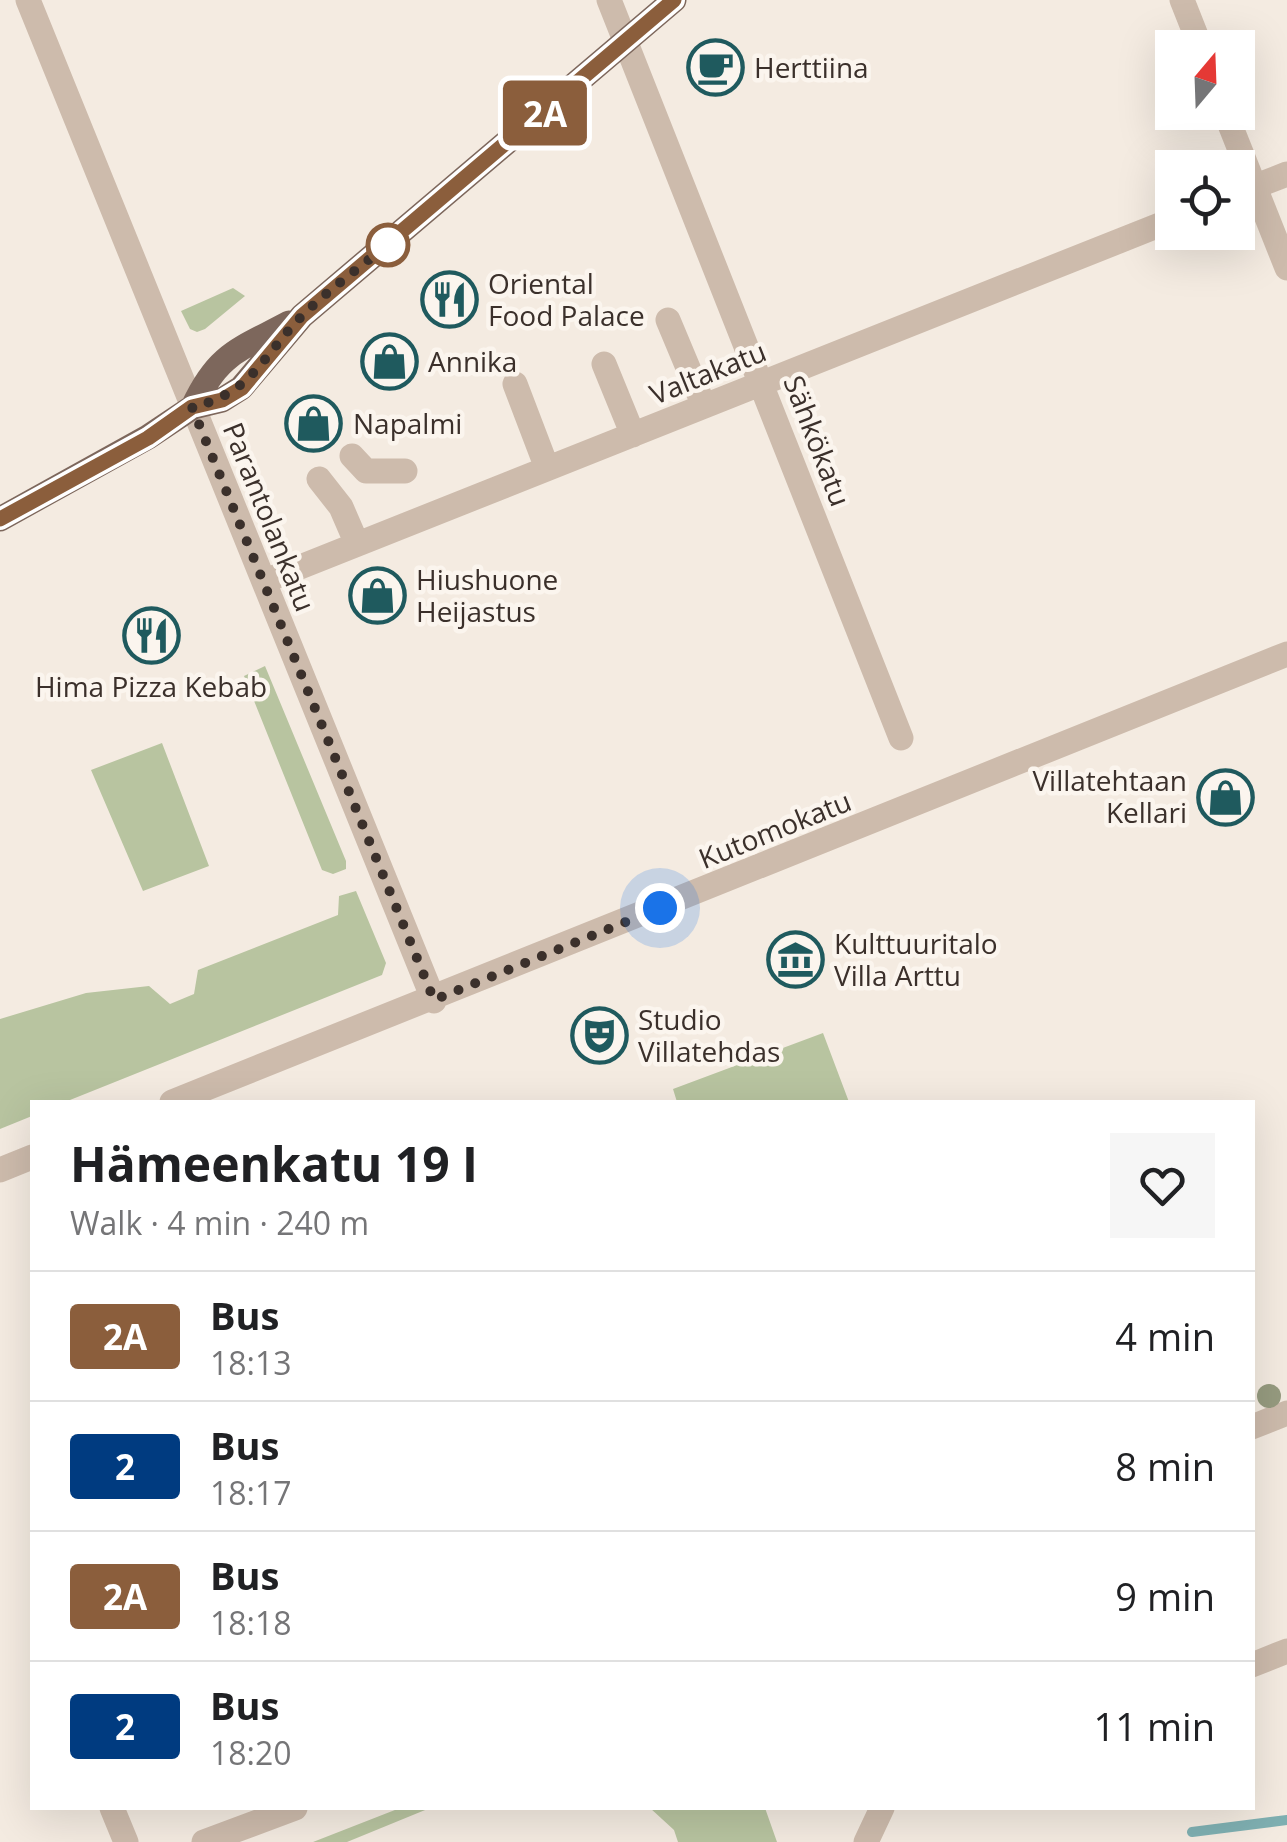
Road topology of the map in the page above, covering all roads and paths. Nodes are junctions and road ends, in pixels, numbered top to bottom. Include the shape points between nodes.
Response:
1 (28, 0) edge
2 (609, 0) edge
3 (674, 0) edge
4 (1182, 0) edge
5 (1193, 30) edge
6 (628, 43) junction
7 (1287, 174) edge
8 (1255, 186) edge
9 (1255, 207) edge
10 (1155, 227) edge
11 (1287, 268) edge
12 (668, 320) dead end
13 (604, 364) dead end
14 (514, 384) dead end
15 (762, 384) junction
16 (704, 406) junction
17 (192, 407) junction
18 (633, 435) junction
19 (352, 456) dead end
20 (548, 468) junction
21 (405, 471) dead end
22 (319, 480) dead end
23 (0, 518) edge
24 (357, 544) junction
25 (265, 581) junction
26 (1287, 654) edge
27 (901, 738) dead end
28 (434, 1000) junction
29 (177, 1100) edge
30 (30, 1158) edge
31 (0, 1170) edge
32 (1287, 1413) edge
33 (1255, 1426) edge
34 (1287, 1650) edge
35 (1255, 1664) edge
36 (113, 1810) edge
37 (289, 1810) edge
38 (886, 1810) edge
39 (126, 1842) edge
40 (204, 1842) edge
41 (866, 1842) edge

1 - 17 street, Parantolankatu
2 - 6 street, Sähkökatu
3 - 6 main road
4 - 5 street
6 - 15 street, Sähkökatu
6 - 17 main road via 302,316 222,359
7 - 8 street
9 - 11 street
10 - 15 street, Valtakatu
12 - 16 street
13 - 18 street
14 - 20 street
15 - 16 street, Valtakatu
15 - 27 street, Sähkökatu
16 - 18 street, Valtakatu
17 - 23 main road
17 - 25 street, Parantolankatu
18 - 20 street, Valtakatu
19 - 21 street via 366,471
20 - 24 street, Valtakatu
22 - 24 street via 341,506
24 - 25 street, Valtakatu
25 - 28 street, Parantolankatu
26 - 28 street, Kutomokatu
28 - 29 street, Kutomokatu
30 - 31 street
32 - 33 street
34 - 35 street
36 - 39 street
37 - 40 street
38 - 41 street

